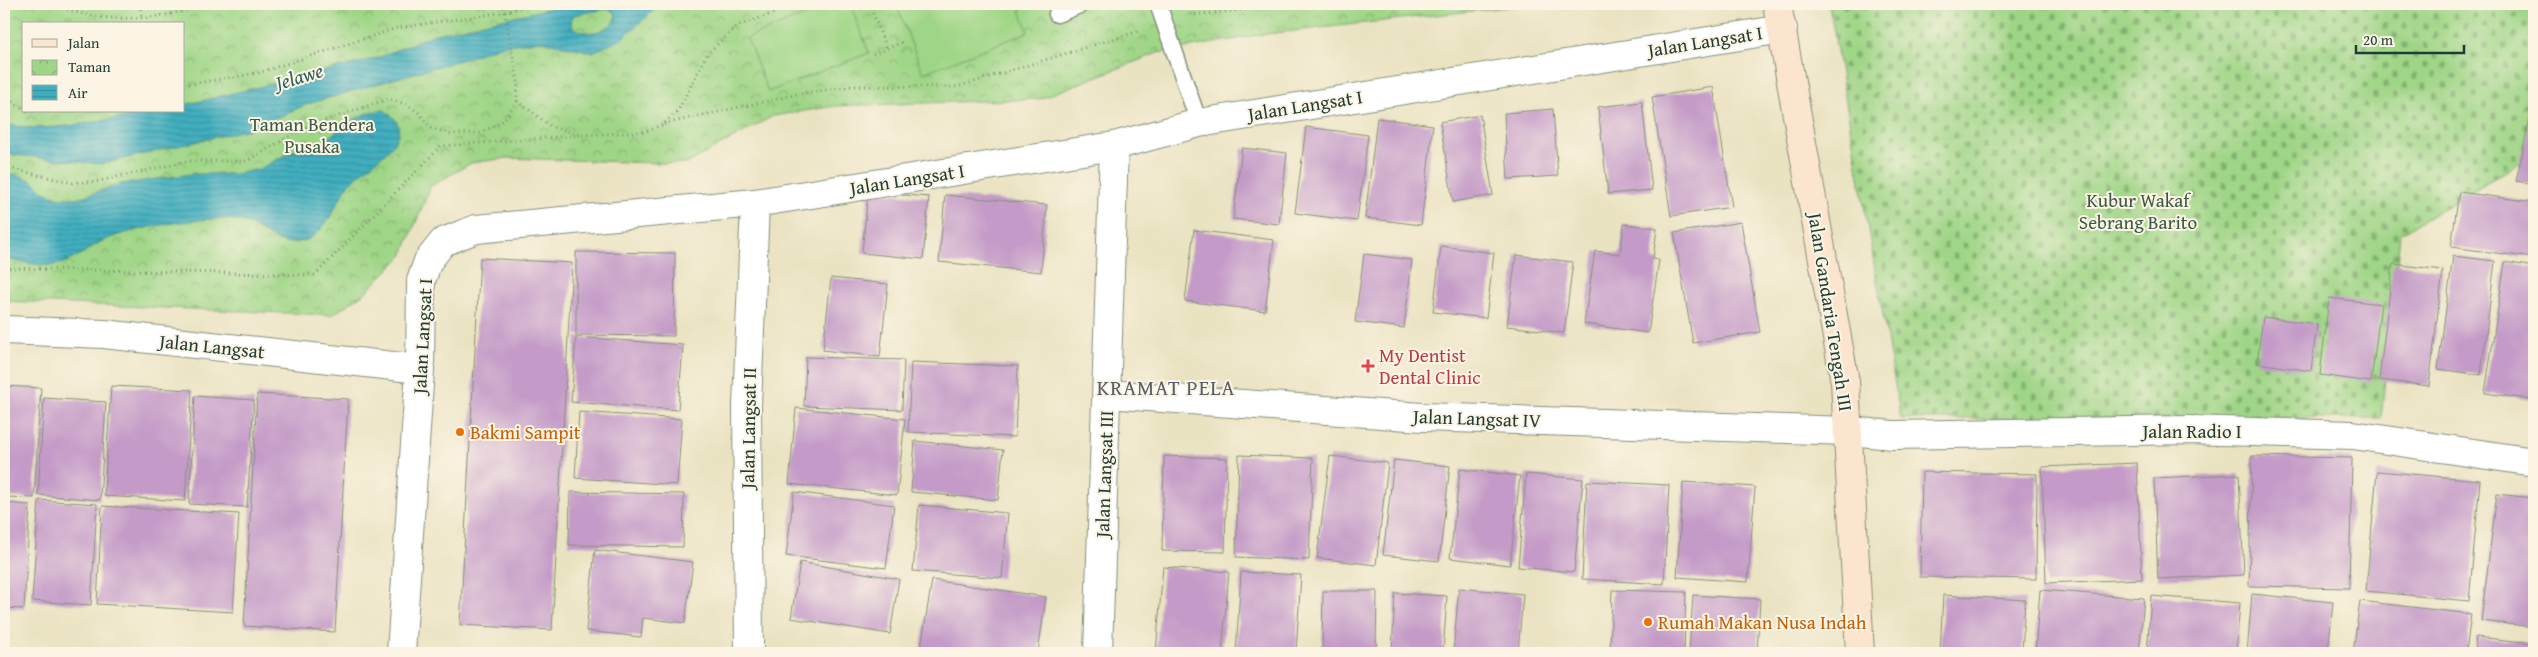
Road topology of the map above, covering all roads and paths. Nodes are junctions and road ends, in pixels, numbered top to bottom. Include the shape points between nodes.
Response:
1 (53, 4) edge
2 (140, 4) edge
3 (207, 4) edge
4 (503, 4) edge
5 (534, 4) edge
6 (800, 4) edge
7 (869, 4) edge
8 (1082, 4) edge
9 (1158, 4) edge
10 (1304, 4) edge
11 (505, 13) junction
12 (1057, 14) dead end
13 (1780, 16) edge
14 (142, 18) junction
15 (1164, 24) junction
16 (905, 41) dead end
17 (887, 48) junction
18 (873, 54) dead end
19 (185, 85) edge
20 (4, 96) edge
21 (517, 101) junction
22 (22, 108) edge
23 (1199, 122) junction
24 (664, 124) junction
25 (582, 135) junction
26 (1114, 146) junction
27 (4, 167) edge
28 (755, 203) junction
29 (4, 268) edge
30 (4, 330) edge
31 (420, 369) junction
32 (1107, 394) junction
33 (1849, 431) junction
34 (2534, 462) edge
35 (402, 653) edge
36 (749, 653) edge
37 (1098, 653) edge
38 (1860, 653) edge

1 - 14 path via 104,17
2 - 14 path
3 - 14 path
4 - 11 path
5 - 11 path
6 - 24 path via 737,26 708,54 679,109
7 - 17 path
8 - 12 lane
9 - 15 lane
10 - 15 path via 1190,15
11 - 19 path via 396,28 258,73
11 - 21 path via 518,82
13 - 23 street, Jalan Langsat I
13 - 33 main road, Jalan Gandaria Tengah III via 1845,382
15 - 23 lane
15 - 24 path via 957,87 853,86 798,94
16 - 17 path
17 - 18 path
20 - 22 path
21 - 25 path via 552,127
21 - 27 path via 503,121 480,133 450,134 431,128 418,112 388,99 304,128 247,161 188,161 99,181 73,183
23 - 26 street, Jalan Langsat I
24 - 25 path via 646,132
25 - 29 path via 441,146 315,275
26 - 28 street, Jalan Langsat I
26 - 32 street, Jalan Langsat III
28 - 31 street, Jalan Langsat I via 476,229 443,242 428,260 421,281
28 - 36 street, Jalan Langsat II via 747,406
30 - 31 street, Jalan Langsat via 104,334
31 - 35 street, Jalan Langsat I
32 - 33 street, Jalan Langsat IV via 1422,417
32 - 37 street, Jalan Langsat III
33 - 34 street, Jalan Radio I via 1917,436 2189,430 2353,435
33 - 38 main road, Jalan Gandaria Tengah III

